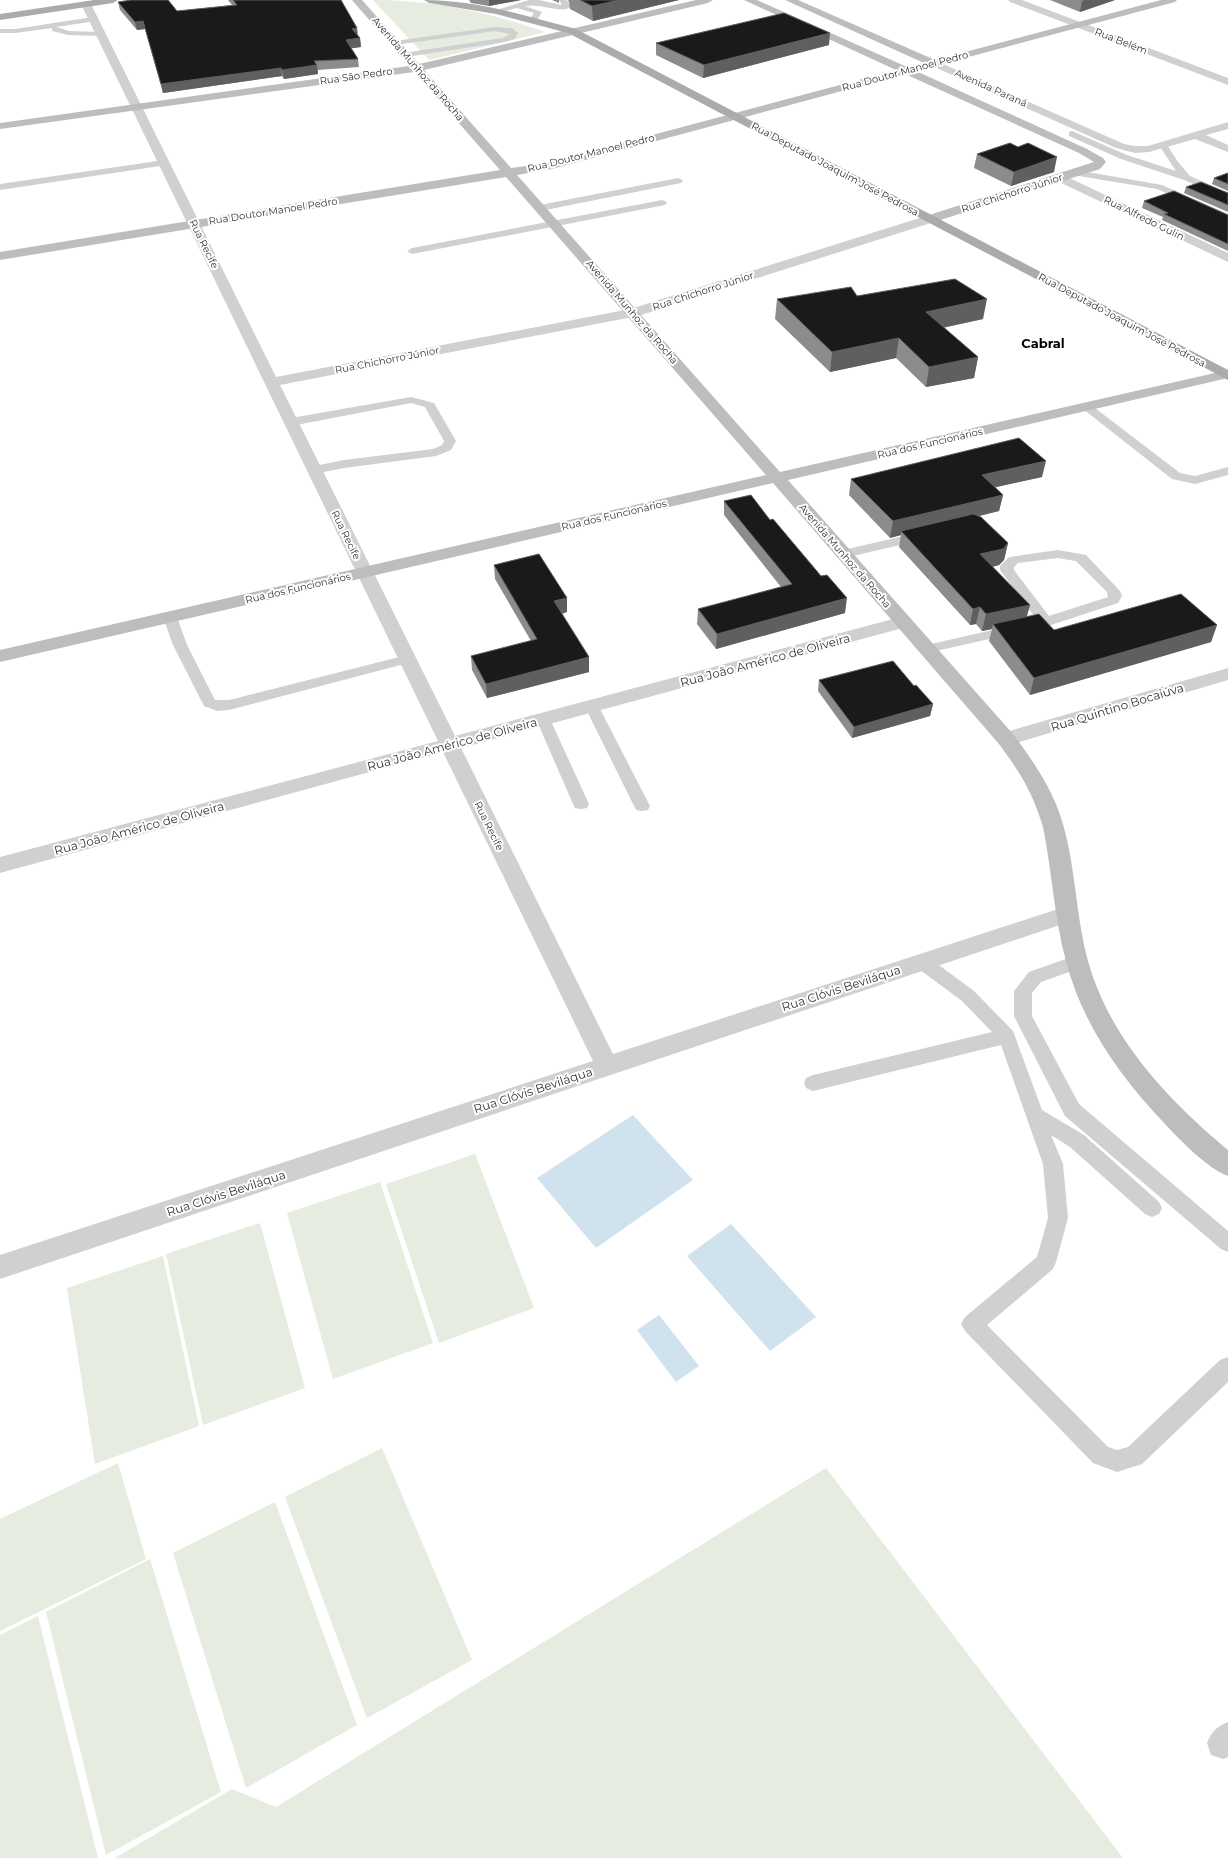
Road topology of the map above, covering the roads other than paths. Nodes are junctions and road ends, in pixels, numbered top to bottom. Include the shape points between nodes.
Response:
1 (113, 0) edge
2 (357, 0) edge
3 (434, 0) edge
4 (563, 0) edge
5 (708, 0) edge
6 (749, 0) edge
7 (790, 0) edge
8 (1013, 0) edge
9 (1172, 0) edge
10 (86, 4) junction
11 (519, 6) junction
12 (497, 11) junction
13 (0, 17) edge
14 (93, 19) junction
15 (533, 20) junction
16 (51, 25) junction
17 (1078, 25) junction
18 (0, 31) edge
19 (572, 32) junction
20 (100, 34) junction
21 (395, 43) junction
22 (406, 55) junction
23 (934, 63) junction
24 (417, 68) junction
25 (906, 71) junction
26 (1228, 82) edge
27 (136, 107) junction
28 (736, 116) junction
29 (1228, 125) edge
30 (0, 126) edge
31 (474, 133) junction
32 (1196, 135) junction
33 (1163, 145) junction
34 (1149, 149) junction
35 (1228, 149) edge
36 (1083, 151) junction
37 (1124, 158) junction
38 (1100, 162) joint
39 (164, 163) junction
40 (548, 166) junction
41 (1167, 171) junction
42 (509, 173) junction
43 (1076, 173) junction
44 (1183, 174) junction
45 (1210, 177) dead end
46 (1061, 178) junction
47 (678, 181) dead end
48 (0, 187) edge
49 (1146, 188) junction
50 (1228, 196) edge
51 (662, 203) dead end
52 (540, 208) junction
53 (1228, 218) edge
54 (930, 219) junction
55 (194, 224) junction
56 (554, 224) junction
57 (1228, 228) edge
58 (412, 251) dead end
59 (0, 256) edge
60 (1228, 258) edge
61 (633, 313) junction
62 (1227, 375) edge
63 (271, 382) junction
64 (1087, 406) junction
65 (291, 422) junction
66 (314, 470) junction
67 (1228, 471) edge
68 (777, 478) junction
69 (932, 534) edge
70 (1004, 548) edge
71 (844, 554) junction
72 (1014, 560) junction
73 (365, 573) junction
74 (170, 617) junction
75 (904, 622) junction
76 (1046, 622) junction
77 (926, 648) junction
78 (0, 656) edge
79 (408, 659) junction
80 (1228, 674) edge
81 (592, 707) junction
82 (543, 719) junction
83 (1006, 739) junction
84 (449, 745) junction
85 (581, 804) dead end
86 (642, 806) dead end
87 (0, 866) edge
88 (1067, 914) junction
89 (922, 962) junction
90 (1077, 962) junction
91 (1007, 1036) junction
92 (607, 1066) junction
93 (814, 1083) dead end
94 (1072, 1110) junction
95 (1034, 1115) junction
96 (1077, 1141) junction
97 (1228, 1165) edge
98 (1152, 1208) dead end
99 (1228, 1243) edge
100 (0, 1268) edge
101 (1228, 1367) edge

1 - 10 main road
2 - 21 main road, Avenida Munhoz da Rocha
3 - 12 main road, Rua Deputado Joaquim José Pedrosa
4 - 11 lane via 567,7 561,9 549,3 533,2
5 - 19 main road, Rua São Pedro
6 - 25 main road, Avenida Paraná
7 - 23 main road, Avenida Paraná
8 - 17 street, Rua Belém
9 - 17 main road, Rua Doutor Manoel Pedro
10 - 13 main road
10 - 14 street, Rua Recife
11 - 12 lane
11 - 15 lane via 538,12
12 - 15 main road, Rua Deputado Joaquim José Pedrosa
14 - 16 lane
14 - 20 street, Rua Recife
15 - 19 main road, Rua Deputado Joaquim José Pedrosa
16 - 18 lane
16 - 20 lane via 58,32
17 - 23 main road, Rua Doutor Manoel Pedro
17 - 26 street, Rua Belém
19 - 24 main road, Rua São Pedro
19 - 28 main road, Rua Deputado Joaquim José Pedrosa
20 - 27 street, Rua Recife
21 - 22 main road, Avenida Munhoz da Rocha
21 - 22 lane via 495,29 514,33 505,40
22 - 24 main road, Avenida Munhoz da Rocha
23 - 25 main road, Rua Doutor Manoel Pedro
23 - 34 street, Avenida Paraná via 1120,146 1135,150
24 - 27 main road, Rua São Pedro
24 - 31 main road, Avenida Munhoz da Rocha
25 - 28 main road, Rua Doutor Manoel Pedro
25 - 36 main road, Avenida Paraná
27 - 30 main road, Rua São Pedro
27 - 39 street, Rua Recife
28 - 40 main road, Rua Doutor Manoel Pedro
28 - 54 main road, Rua Deputado Joaquim José Pedrosa
29 - 32 street
31 - 40 main road via 519,165
31 - 42 main road, Avenida Munhoz da Rocha
32 - 33 street
32 - 35 street
33 - 34 street
33 - 44 lane
34 - 37 lane
36 - 37 lane via 1072,134
36 - 38 main road, Avenida Paraná
37 - 41 lane
37 - 49 lane
38 - 43 main road, Rua Chichorro Júnior
39 - 48 lane
39 - 55 street, Rua Recife
40 - 42 main road, Rua Doutor Manoel Pedro
41 - 44 lane
41 - 49 lane via 1150,174 1145,178 1142,182
42 - 52 main road, Avenida Munhoz da Rocha
42 - 55 main road, Rua Doutor Manoel Pedro
43 - 46 main road, Rua Chichorro Júnior
43 - 49 lane
44 - 45 lane
44 - 50 lane
46 - 54 main road, Rua Chichorro Júnior
46 - 60 street, Rua Alfredo Gulin
47 - 52 lane
49 - 53 lane via 1159,187
49 - 57 lane
51 - 56 lane
52 - 56 main road, Avenida Munhoz da Rocha
54 - 61 street, Rua Chichorro Júnior
54 - 62 main road, Rua Deputado Joaquim José Pedrosa
55 - 59 main road, Rua Doutor Manoel Pedro
55 - 63 street, Rua Recife
56 - 58 lane
56 - 61 main road, Avenida Munhoz da Rocha
61 - 63 street, Rua Chichorro Júnior
61 - 68 main road, Avenida Munhoz da Rocha
62 - 64 main road, Rua dos Funcionários
63 - 65 street, Rua Recife
64 - 67 lane via 1176,476 1195,480
64 - 68 main road, Rua dos Funcionários
65 - 66 street, Rua Recife
65 - 66 lane via 411,400 430,405 450,441 447,447 436,452
66 - 73 street, Rua Recife
68 - 71 main road, Avenida Munhoz da Rocha
68 - 73 main road, Rua dos Funcionários
69 - 71 lane
70 - 72 lane
71 - 75 main road, Avenida Munhoz da Rocha
72 - 76 lane via 1007,566 1007,570
72 - 76 lane via 1058,554 1081,558 1113,591 1113,600
73 - 74 main road, Rua dos Funcionários
73 - 79 street, Rua Recife
74 - 78 main road, Rua dos Funcionários
74 - 79 lane via 180,646 209,703 217,706 230,705
75 - 77 main road, Avenida Munhoz da Rocha
75 - 81 street, Rua João Américo de Oliveira
76 - 77 lane
77 - 83 main road, Avenida Munhoz da Rocha
79 - 84 street, Rua Recife
80 - 83 street, Rua Quintino Bocaiúva
81 - 82 street, Rua João Américo de Oliveira
81 - 86 lane
82 - 84 street, Rua João Américo de Oliveira
82 - 85 lane
83 - 88 main road, Avenida Munhoz da Rocha via 1038,785 1049,815 1058,845
84 - 87 street, Rua João Américo de Oliveira
84 - 92 street, Rua Recife
88 - 89 street, Rua Clóvis Beviláqua
88 - 90 main road, Avenida Munhoz da Rocha
89 - 91 lane via 968,996
89 - 92 street, Rua Clóvis Beviláqua
90 - 94 lane via 1035,977 1022,992 1023,1016
90 - 97 main road, Avenida Munhoz da Rocha via 1090,999 1109,1036 1135,1074 1165,1110
91 - 93 lane
91 - 95 lane
92 - 100 street, Rua Clóvis Beviláqua
94 - 96 lane
94 - 99 lane
95 - 96 lane
95 - 101 lane via 1053,1164 1058,1218 1046,1262 972,1324 1100,1455 1117,1461 1134,1456
96 - 98 lane

